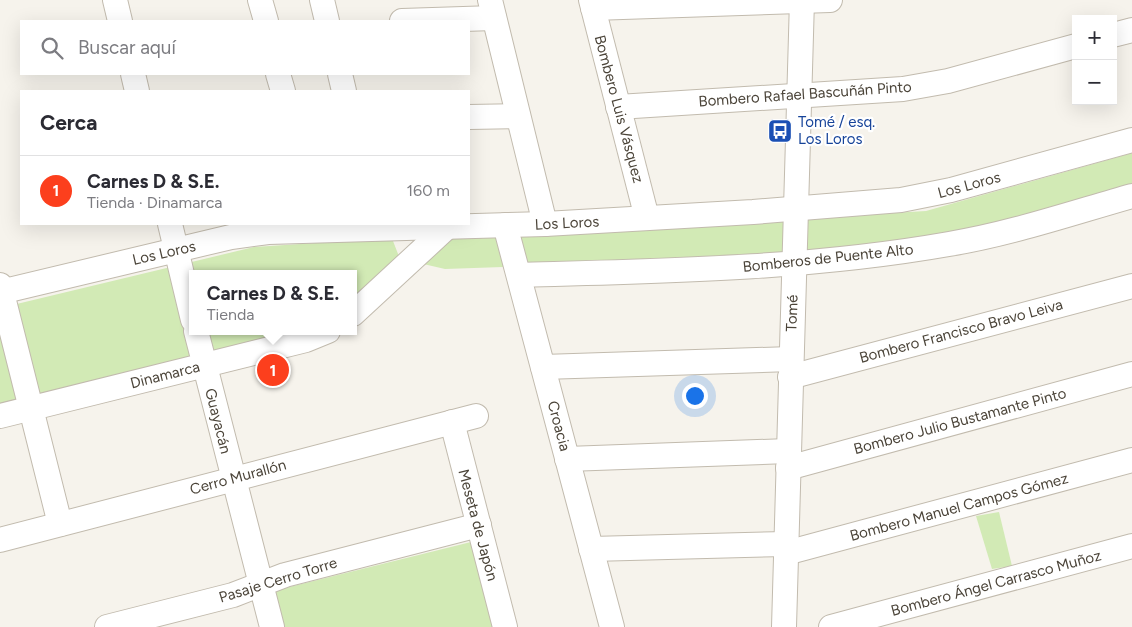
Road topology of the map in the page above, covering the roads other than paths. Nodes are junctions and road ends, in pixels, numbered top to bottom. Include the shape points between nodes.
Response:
1 (115, 0) edge
2 (260, 0) edge
3 (322, 0) edge
4 (802, 0) edge
5 (830, 0) edge
6 (592, 4) edge
7 (492, 9) edge
8 (120, 20) edge
9 (266, 20) edge
10 (327, 20) edge
11 (410, 20) edge
12 (1132, 30) edge
13 (1117, 34) edge
14 (1072, 47) edge
15 (133, 75) edge
16 (278, 75) edge
17 (340, 75) edge
18 (137, 90) edge
19 (283, 90) edge
20 (344, 90) edge
21 (798, 97) junction
22 (618, 106) junction
23 (518, 116) junction
24 (470, 117) edge
25 (1132, 140) edge
26 (1132, 196) edge
27 (795, 209) junction
28 (647, 218) junction
29 (545, 224) junction
30 (170, 225) edge
31 (505, 225) junction
32 (316, 227) edge
33 (377, 227) edge
34 (446, 228) junction
35 (176, 250) junction
36 (794, 263) junction
37 (519, 275) junction
38 (1132, 286) edge
39 (0, 290) edge
40 (189, 304) edge
41 (357, 310) edge
42 (197, 335) edge
43 (318, 335) edge
44 (204, 366) junction
45 (543, 367) junction
46 (791, 368) junction
47 (1132, 374) edge
48 (30, 408) junction
49 (0, 416) edge
50 (476, 416) dead end
51 (452, 422) junction
52 (568, 459) junction
53 (788, 459) junction
54 (1132, 460) edge
55 (233, 478) junction
56 (60, 524) junction
57 (478, 526) junction
58 (0, 540) edge
59 (1132, 546) edge
60 (786, 548) junction
61 (591, 549) junction
62 (261, 584) junction
63 (107, 627) edge
64 (272, 627) edge
65 (505, 627) edge
66 (612, 627) edge
67 (784, 627) edge
68 (831, 627) edge

1 - 8 street
2 - 9 street
3 - 10 street
4 - 5 street
4 - 6 street
4 - 21 street, Tomé
6 - 22 street, Bombero Luis Vásquez
7 - 11 street
7 - 23 street
12 - 13 street
14 - 21 street, Bombero Rafael Bascuñán Pinto via 922,87
15 - 18 street
16 - 19 street
17 - 20 street
21 - 22 street, Bombero Rafael Bascuñán Pinto
21 - 27 street, Tomé
22 - 28 street, Bombero Luis Vásquez
23 - 24 street
23 - 29 street
25 - 27 street, Los Loros via 935,194
26 - 36 street, Bomberos de Puente Alto via 949,244
27 - 28 street, Los Loros
27 - 36 street, Tomé
28 - 29 street, Los Loros
29 - 31 street, Los Loros
30 - 35 street
31 - 34 street, Los Loros
31 - 37 street, Croacia
32 - 33 street, Los Loros
32 - 35 street, Los Loros via 250,234
33 - 34 street, Los Loros
34 - 41 street
35 - 39 street, Los Loros
35 - 40 street
36 - 37 street, Bomberos de Puente Alto via 751,268
36 - 46 street, Tomé
37 - 45 street, Croacia
38 - 46 street, Bombero Francisco Bravo Leiva
39 - 48 street
42 - 44 street, Guayacán
43 - 44 street, Dinamarca
44 - 48 street, Dinamarca
44 - 55 street, Guayacán
45 - 46 street, Bombero Francisco Bravo Leiva
45 - 52 street, Croacia
46 - 53 street, Tomé
47 - 53 street, Bombero Julio Bustamante Pinto
48 - 49 street, Dinamarca
48 - 56 street
50 - 51 street, Cerro Murallón
51 - 55 street, Cerro Murallón
51 - 57 street, Meseta de Japón
52 - 53 street, Bombero Julio Bustamante Pinto
52 - 61 street, Croacia
53 - 60 street, Tomé
54 - 60 street, Bombero Manuel Campos Gómez
55 - 56 street, Cerro Murallón
55 - 62 street, Guayacán
56 - 58 street, Cerro Murallón
57 - 62 street, Pasaje Cerro Torre
57 - 65 street, Meseta de Japón
59 - 68 street, Bombero Ángel Carrasco Muñoz
60 - 61 street, Bombero Manuel Campos Gómez
60 - 67 street, Tomé
61 - 66 street, Croacia
62 - 63 street, Pasaje Cerro Torre via 233,595
62 - 64 street, Guayacán

